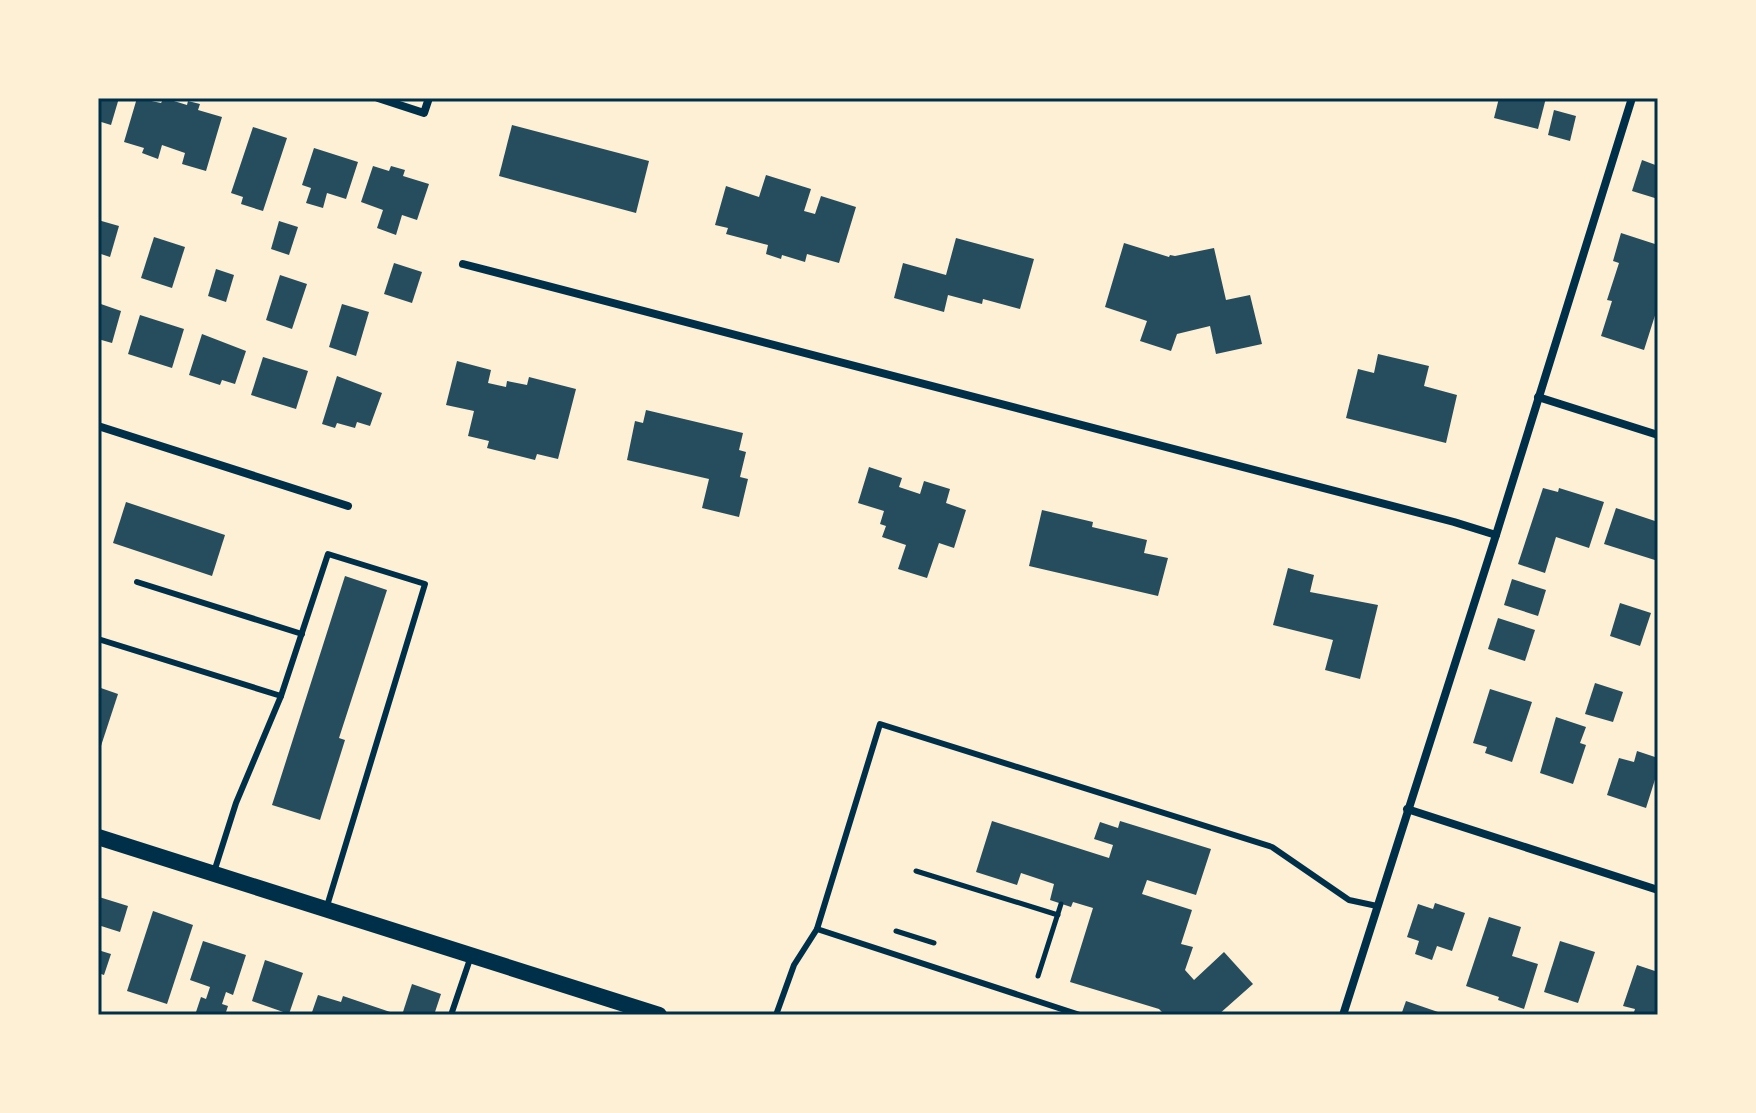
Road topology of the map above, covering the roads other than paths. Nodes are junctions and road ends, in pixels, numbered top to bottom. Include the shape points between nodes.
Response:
1 (378, 98) edge
2 (429, 98) edge
3 (1632, 98) edge
4 (463, 264) dead end
5 (1538, 397) junction
6 (98, 426) edge
7 (1658, 435) edge
8 (348, 506) dead end
9 (1496, 535) junction
10 (137, 582) dead end
11 (302, 634) junction
12 (98, 639) edge
13 (281, 696) junction
14 (1407, 809) junction
15 (98, 837) edge
16 (214, 874) junction
17 (1658, 890) edge
18 (1377, 906) junction
19 (326, 909) junction
20 (817, 929) junction
21 (471, 955) junction
22 (639, 1012) edge
23 (451, 1015) edge
24 (659, 1015) edge
25 (776, 1015) edge
26 (1080, 1015) edge
27 (1343, 1015) edge

1 - 2 street via 424,113
3 - 5 street
4 - 9 street
5 - 7 street
5 - 9 street
6 - 8 street
9 - 14 street
10 - 11 lane
11 - 13 lane
11 - 19 lane via 328,554 425,584
12 - 13 lane
13 - 16 lane via 236,803
14 - 17 street
14 - 18 street
15 - 16 main road
16 - 19 main road
18 - 20 lane via 1349,900 1272,847 880,724
18 - 27 street
19 - 21 main road
20 - 25 lane via 794,965
20 - 26 lane
21 - 22 main road
21 - 23 lane
22 - 24 main road

